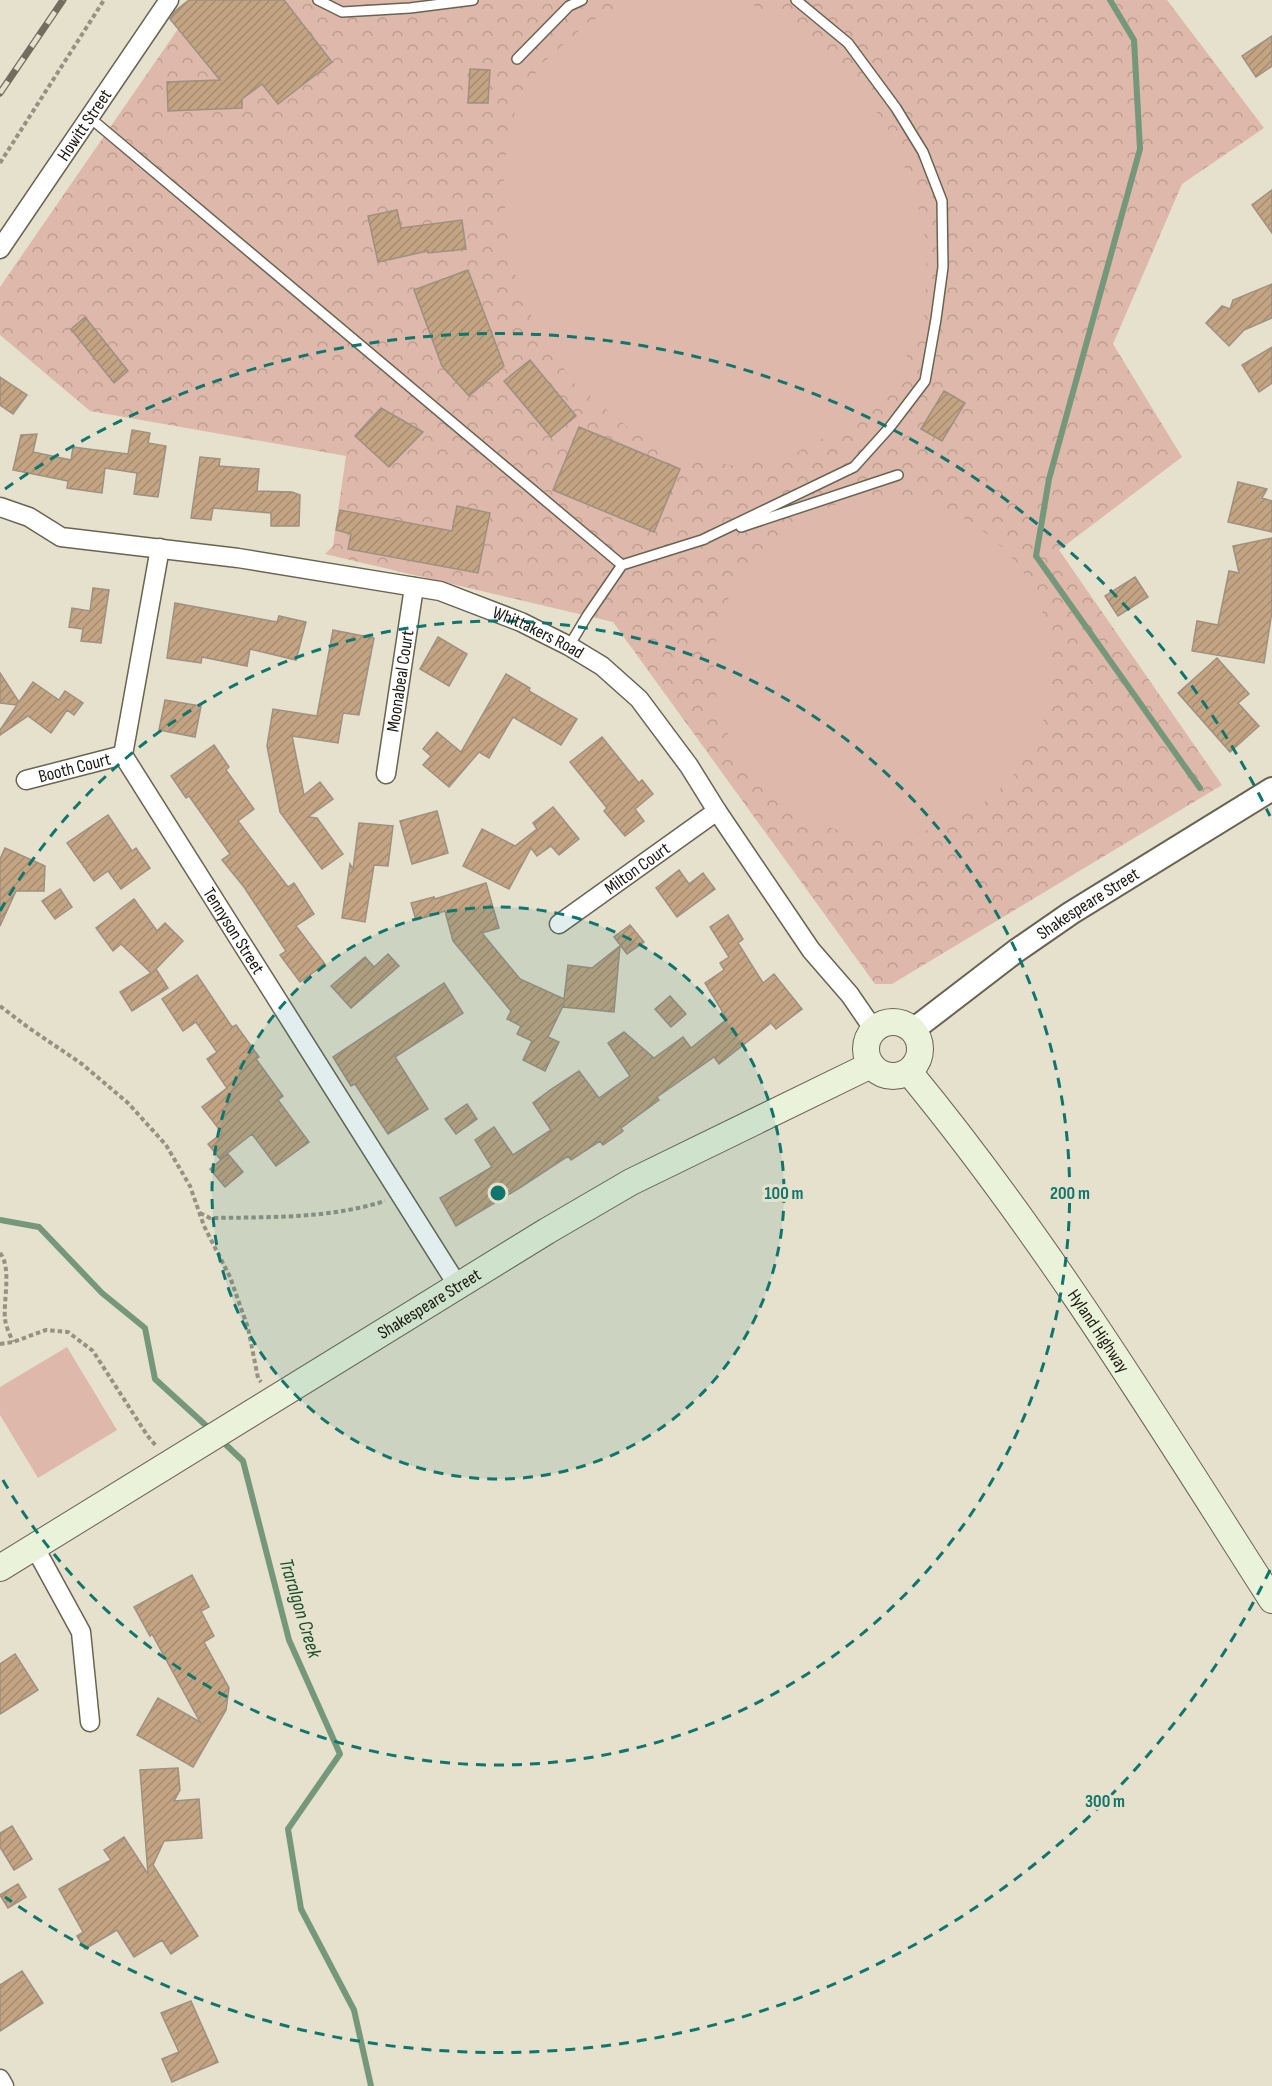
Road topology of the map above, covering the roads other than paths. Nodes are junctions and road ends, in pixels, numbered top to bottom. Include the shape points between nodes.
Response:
1 (169, 0) edge
2 (318, 0) edge
3 (473, 0) edge
4 (582, 0) edge
5 (796, 0) edge
6 (567, 3) edge
7 (517, 59) dead end
8 (88, 117) junction
9 (0, 249) edge
10 (898, 476) dead end
11 (0, 507) edge
12 (29, 517) junction
13 (0, 522) edge
14 (702, 540) junction
15 (160, 548) junction
16 (622, 566) junction
17 (414, 587) junction
18 (568, 646) junction
19 (123, 755) junction
20 (386, 774) dead end
21 (26, 780) dead end
22 (1272, 789) edge
23 (717, 811) junction
24 (559, 924) dead end
25 (874, 1030) junction
26 (914, 1030) junction
27 (871, 1065) junction
28 (909, 1072) junction
29 (458, 1286) junction
30 (34, 1546) junction
31 (0, 1568) edge
32 (1272, 1600) edge
33 (90, 1722) dead end
34 (0, 2079) edge
35 (4, 2086) edge

1 - 8 street, Howitt Street
2 - 3 lane via 342,12
4 - 6 lane
5 - 14 lane via 848,43 923,152 942,201 943,267 936,319 925,381 854,467
6 - 7 lane
8 - 9 street, Howitt Street
8 - 16 lane
10 - 14 lane
11 - 12 street, Whittakers Road
12 - 13 street
12 - 15 street, Whittakers Road via 61,537
14 - 16 lane
15 - 17 street, Whittakers Road
15 - 19 street
16 - 18 lane
17 - 18 street, Whittakers Road via 440,591 521,622
17 - 20 street, Moonabeal Court
18 - 23 street, Whittakers Road via 602,666 639,699
19 - 21 street, Booth Court
19 - 29 street, Tennyson Street
22 - 26 street, Shakespeare Street via 1071,913
23 - 24 street, Milton Court
23 - 25 street, Whittakers Road via 811,950
25 - 26 main road via 889,1022 907,1024
25 - 27 main road via 866,1047
26 - 28 main road via 919,1037 920,1055
27 - 28 main road via 889,1076
27 - 29 main road, Shakespeare Street via 631,1182
28 - 32 main road, Hyland Highway via 1097,1326
29 - 30 main road, Shakespeare Street
30 - 31 main road, Shakespeare Street
30 - 33 street via 81,1632
34 - 35 street

